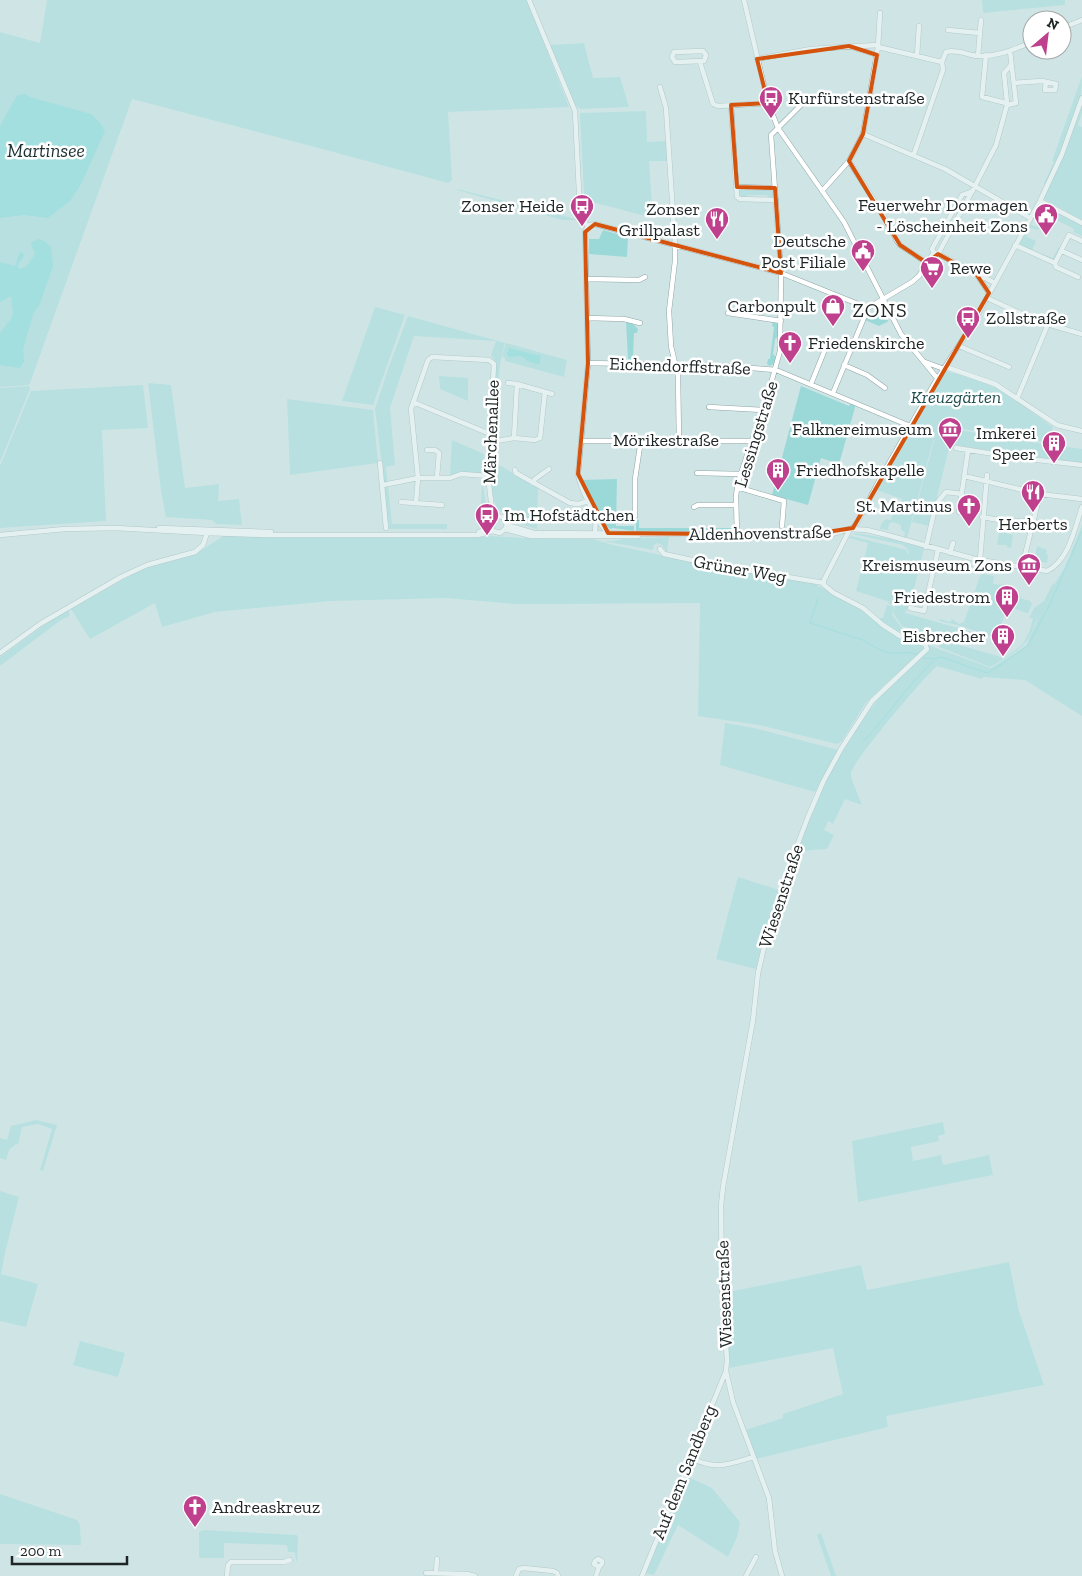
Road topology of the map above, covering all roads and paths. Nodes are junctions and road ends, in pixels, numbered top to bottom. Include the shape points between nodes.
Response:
1 (529, 0) edge
2 (744, 0) edge
3 (880, 13) dead end
4 (981, 20) dead end
5 (919, 26) dead end
6 (948, 30) dead end
7 (980, 33) junction
8 (848, 46) junction
9 (878, 46) junction
10 (1022, 46) edge
11 (1010, 51) junction
12 (877, 55) junction
13 (986, 55) junction
14 (917, 56) junction
15 (978, 56) junction
16 (757, 59) junction
17 (700, 62) junction
18 (942, 62) junction
19 (1011, 65) junction
20 (1046, 82) dead end
21 (1014, 83) junction
22 (660, 87) dead end
23 (812, 98) dead end
24 (1082, 98) edge
25 (768, 103) junction
26 (1007, 104) junction
27 (731, 105) junction
28 (778, 128) junction
29 (863, 134) junction
30 (914, 154) junction
31 (849, 161) junction
32 (736, 187) junction
33 (775, 188) junction
34 (974, 189) junction
35 (822, 191) junction
36 (776, 200) junction
37 (1040, 201) junction
38 (1030, 218) junction
39 (1082, 223) edge
40 (588, 226) junction
41 (1082, 241) edge
42 (675, 245) junction
43 (1015, 245) junction
44 (1062, 251) junction
45 (936, 254) junction
46 (1082, 260) edge
47 (927, 263) junction
48 (1055, 263) junction
49 (781, 273) junction
50 (977, 275) junction
51 (645, 277) dead end
52 (1078, 277) dead end
53 (587, 279) junction
54 (994, 283) junction
55 (988, 295) junction
56 (882, 299) junction
57 (868, 308) junction
58 (728, 314) dead end
59 (587, 318) junction
60 (781, 321) junction
61 (640, 323) dead end
62 (1048, 324) junction
63 (1082, 334) edge
64 (828, 342) dead end
65 (959, 346) junction
66 (921, 360) junction
67 (588, 363) junction
68 (844, 365) junction
69 (676, 366) junction
70 (1009, 367) dead end
71 (945, 368) junction
72 (776, 370) junction
73 (938, 378) junction
74 (508, 382) dead end
75 (517, 384) junction
76 (811, 384) junction
77 (885, 388) dead end
78 (545, 392) junction
79 (833, 393) junction
80 (552, 394) dead end
81 (1017, 399) junction
82 (413, 402) junction
83 (709, 407) dead end
84 (763, 410) junction
85 (910, 426) junction
86 (1082, 431) edge
87 (490, 434) junction
88 (514, 438) junction
89 (641, 440) junction
90 (679, 440) junction
91 (580, 441) junction
92 (752, 441) junction
93 (490, 442) junction
94 (956, 448) dead end
95 (427, 450) dead end
96 (968, 450) junction
97 (380, 463) dead end
98 (1082, 465) edge
99 (549, 469) dead end
100 (515, 470) dead end
101 (697, 473) dead end
102 (740, 474) junction
103 (488, 476) junction
104 (964, 476) junction
105 (437, 477) junction
106 (418, 478) junction
107 (987, 478) junction
108 (533, 483) junction
109 (383, 485) junction
110 (737, 487) junction
111 (962, 494) junction
112 (1040, 494) junction
113 (1082, 499) edge
114 (589, 501) junction
115 (401, 502) dead end
116 (491, 502) junction
117 (416, 503) junction
118 (442, 505) dead end
119 (736, 505) junction
120 (694, 507) dead end
121 (1082, 507) edge
122 (959, 512) dead end
123 (596, 515) junction
124 (499, 516) junction
125 (635, 516) dead end
126 (982, 517) junction
127 (493, 518) junction
128 (858, 521) junction
129 (1034, 521) junction
130 (490, 525) junction
131 (601, 525) junction
132 (782, 526) dead end
133 (506, 527) junction
134 (115, 528) junction
135 (386, 528) dead end
136 (850, 529) junction
137 (867, 530) junction
138 (493, 531) junction
139 (207, 533) junction
140 (608, 533) junction
141 (300, 534) junction
142 (471, 534) junction
143 (669, 534) junction
144 (0, 535) edge
145 (598, 535) junction
146 (737, 535) junction
147 (953, 543) dead end
148 (926, 547) junction
149 (660, 549) dead end
150 (938, 550) junction
151 (950, 553) junction
152 (980, 560) junction
153 (1022, 567) junction
154 (824, 583) junction
155 (910, 608) dead end
156 (0, 653) edge
157 (726, 1370) junction
158 (753, 1457) junction
159 (690, 1458) junction
160 (756, 1557) dead end
161 (437, 1559) dead end
162 (290, 1560) dead end
163 (599, 1567) dead end
164 (436, 1572) junction
165 (426, 1573) dead end
166 (645, 1575) edge
167 (227, 1576) edge
168 (475, 1576) edge
169 (516, 1576) edge
170 (558, 1576) edge
171 (596, 1576) edge
172 (746, 1576) edge
173 (782, 1576) edge

1 - 40 street via 575,111 581,216
2 - 16 street
3 - 9 street
4 - 7 street
5 - 14 street
6 - 7 street
7 - 15 street
8 - 9 street
8 - 12 street
8 - 16 street via 811,48
9 - 12 street
9 - 14 street
10 - 11 street
11 - 13 street
11 - 19 street
12 - 29 street
13 - 15 street
13 - 26 street via 982,97
14 - 18 street
15 - 18 street via 951,51 946,52
16 - 25 street
17 - 17 street via 706,59 703,51 672,54 675,62
17 - 27 street via 713,104
18 - 30 street via 943,70
19 - 21 street
19 - 26 street via 1004,73
20 - 21 street
21 - 26 street via 1016,103
22 - 42 street via 667,116
23 - 28 street via 810,96
24 - 37 street via 1062,154
25 - 27 street
25 - 28 street
26 - 34 street via 996,145
27 - 32 street
28 - 33 street, Lessingstraße via 770,140
28 - 35 street
29 - 30 street
29 - 31 street
30 - 34 street via 945,169
31 - 35 street
31 - 47 street via 896,241
32 - 33 street
32 - 36 street via 738,199
33 - 36 street, Lessingstraße
34 - 38 street
34 - 45 street via 962,195 932,250
35 - 56 street via 847,227
36 - 49 street, Lessingstraße
37 - 38 street
37 - 39 street
38 - 43 street
40 - 42 street via 594,224
40 - 53 street via 585,232
41 - 44 street via 1069,235
42 - 49 street
42 - 69 street via 669,311
43 - 48 street
43 - 54 street
44 - 46 street
44 - 48 street
45 - 47 street
45 - 50 street
47 - 56 street via 912,282
48 - 52 street via 1056,267
49 - 57 street
49 - 60 street, Lessingstraße
50 - 54 street
50 - 55 street
51 - 53 street via 639,280
53 - 59 street
54 - 55 street
55 - 62 street
55 - 65 street
56 - 57 street
56 - 66 street via 901,334
57 - 68 street
58 - 60 street
59 - 61 street
59 - 67 street
60 - 72 street, Lessingstraße
62 - 63 street
62 - 81 street
64 - 76 street
65 - 70 street
65 - 71 street
66 - 71 street
66 - 73 street
67 - 69 street, Eichendorffstraße
67 - 91 street
68 - 77 street via 867,375
68 - 79 street
69 - 72 street, Eichendorffstraße
69 - 90 street
71 - 73 street
71 - 81 street via 995,384
72 - 76 street, Eichendorffstraße
72 - 84 street, Lessingstraße
73 - 85 street
74 - 75 street
75 - 78 street
75 - 88 street
76 - 79 street, Eichendorffstraße
78 - 80 street
78 - 88 street via 540,438
79 - 85 street, Eichendorffstraße
81 - 86 street via 1057,425
82 - 87 street
82 - 87 street, Märchenallee via 430,357 493,362
82 - 106 street
83 - 84 street
84 - 92 street, Lessingstraße
85 - 128 street
87 - 93 street, Märchenallee
88 - 93 street
89 - 90 street, Mörikestraße
89 - 91 street, Mörikestraße
89 - 125 street
90 - 92 street, Mörikestraße
91 - 114 street via 578,474
92 - 102 street, Lessingstraße
93 - 103 street, Märchenallee
94 - 96 street
95 - 105 street via 438,452
96 - 98 street
96 - 104 street
97 - 109 street
99 - 108 street
100 - 108 street
101 - 102 street
102 - 110 street, Lessingstraße
103 - 105 street via 461,474 450,478
103 - 116 street, Märchenallee
104 - 107 street
104 - 111 street
105 - 106 street
106 - 109 street
106 - 117 street
107 - 112 street
107 - 126 street
108 - 114 street via 570,503
109 - 135 street
110 - 119 street, Lessingstraße
110 - 132 street via 784,501
111 - 122 street
111 - 148 street via 946,492 936,504
112 - 113 street
112 - 129 street
114 - 123 street
115 - 117 street
116 - 124 street, Märchenallee
116 - 127 street, Märchenallee
117 - 118 street
119 - 120 street
119 - 146 street, Lessingstraße
121 - 153 street, Aldenhovenstraße via 1062,559 1049,571
123 - 131 street
123 - 145 street
124 - 127 street
124 - 133 street via 506,520
126 - 129 street
126 - 152 street
127 - 130 street
128 - 136 street
128 - 137 street
129 - 153 street
130 - 138 street
130 - 142 street
131 - 140 street
131 - 145 street
133 - 138 street via 500,533
133 - 145 street, Aldenhovenstraße via 534,533
133 - 145 street via 531,536
134 - 139 street
134 - 141 street
134 - 144 street
136 - 137 street, Aldenhovenstraße
136 - 146 street, Aldenhovenstraße via 822,534
136 - 154 street
137 - 148 street, Aldenhovenstraße
138 - 142 street
139 - 141 street
139 - 156 street via 203,545 195,552 146,565 120,577
140 - 143 street, Aldenhovenstraße
140 - 145 street, Aldenhovenstraße
141 - 142 street
143 - 145 street, Aldenhovenstraße
143 - 146 street, Aldenhovenstraße
147 - 151 street
148 - 150 street, Aldenhovenstraße
149 - 154 street, Grüner Weg via 664,554
150 - 151 street, Aldenhovenstraße
150 - 155 street via 924,610
151 - 152 street, Aldenhovenstraße
152 - 153 street, Aldenhovenstraße
154 - 157 street, Wiesenstraße via 834,593 870,612 892,632 926,644 927,649 872,700 841,749 820,788 791,860 764,946 723,1187 721,1260
157 - 158 street via 733,1402
157 - 159 street, Auf dem Sandberg
158 - 159 street via 718,1467
158 - 173 street via 769,1498 775,1551
159 - 166 street, Auf dem Sandberg
160 - 172 street
161 - 164 street
162 - 167 street via 231,1562
163 - 171 street
164 - 165 street
164 - 168 street
169 - 170 street via 519,1569 524,1568 553,1571

